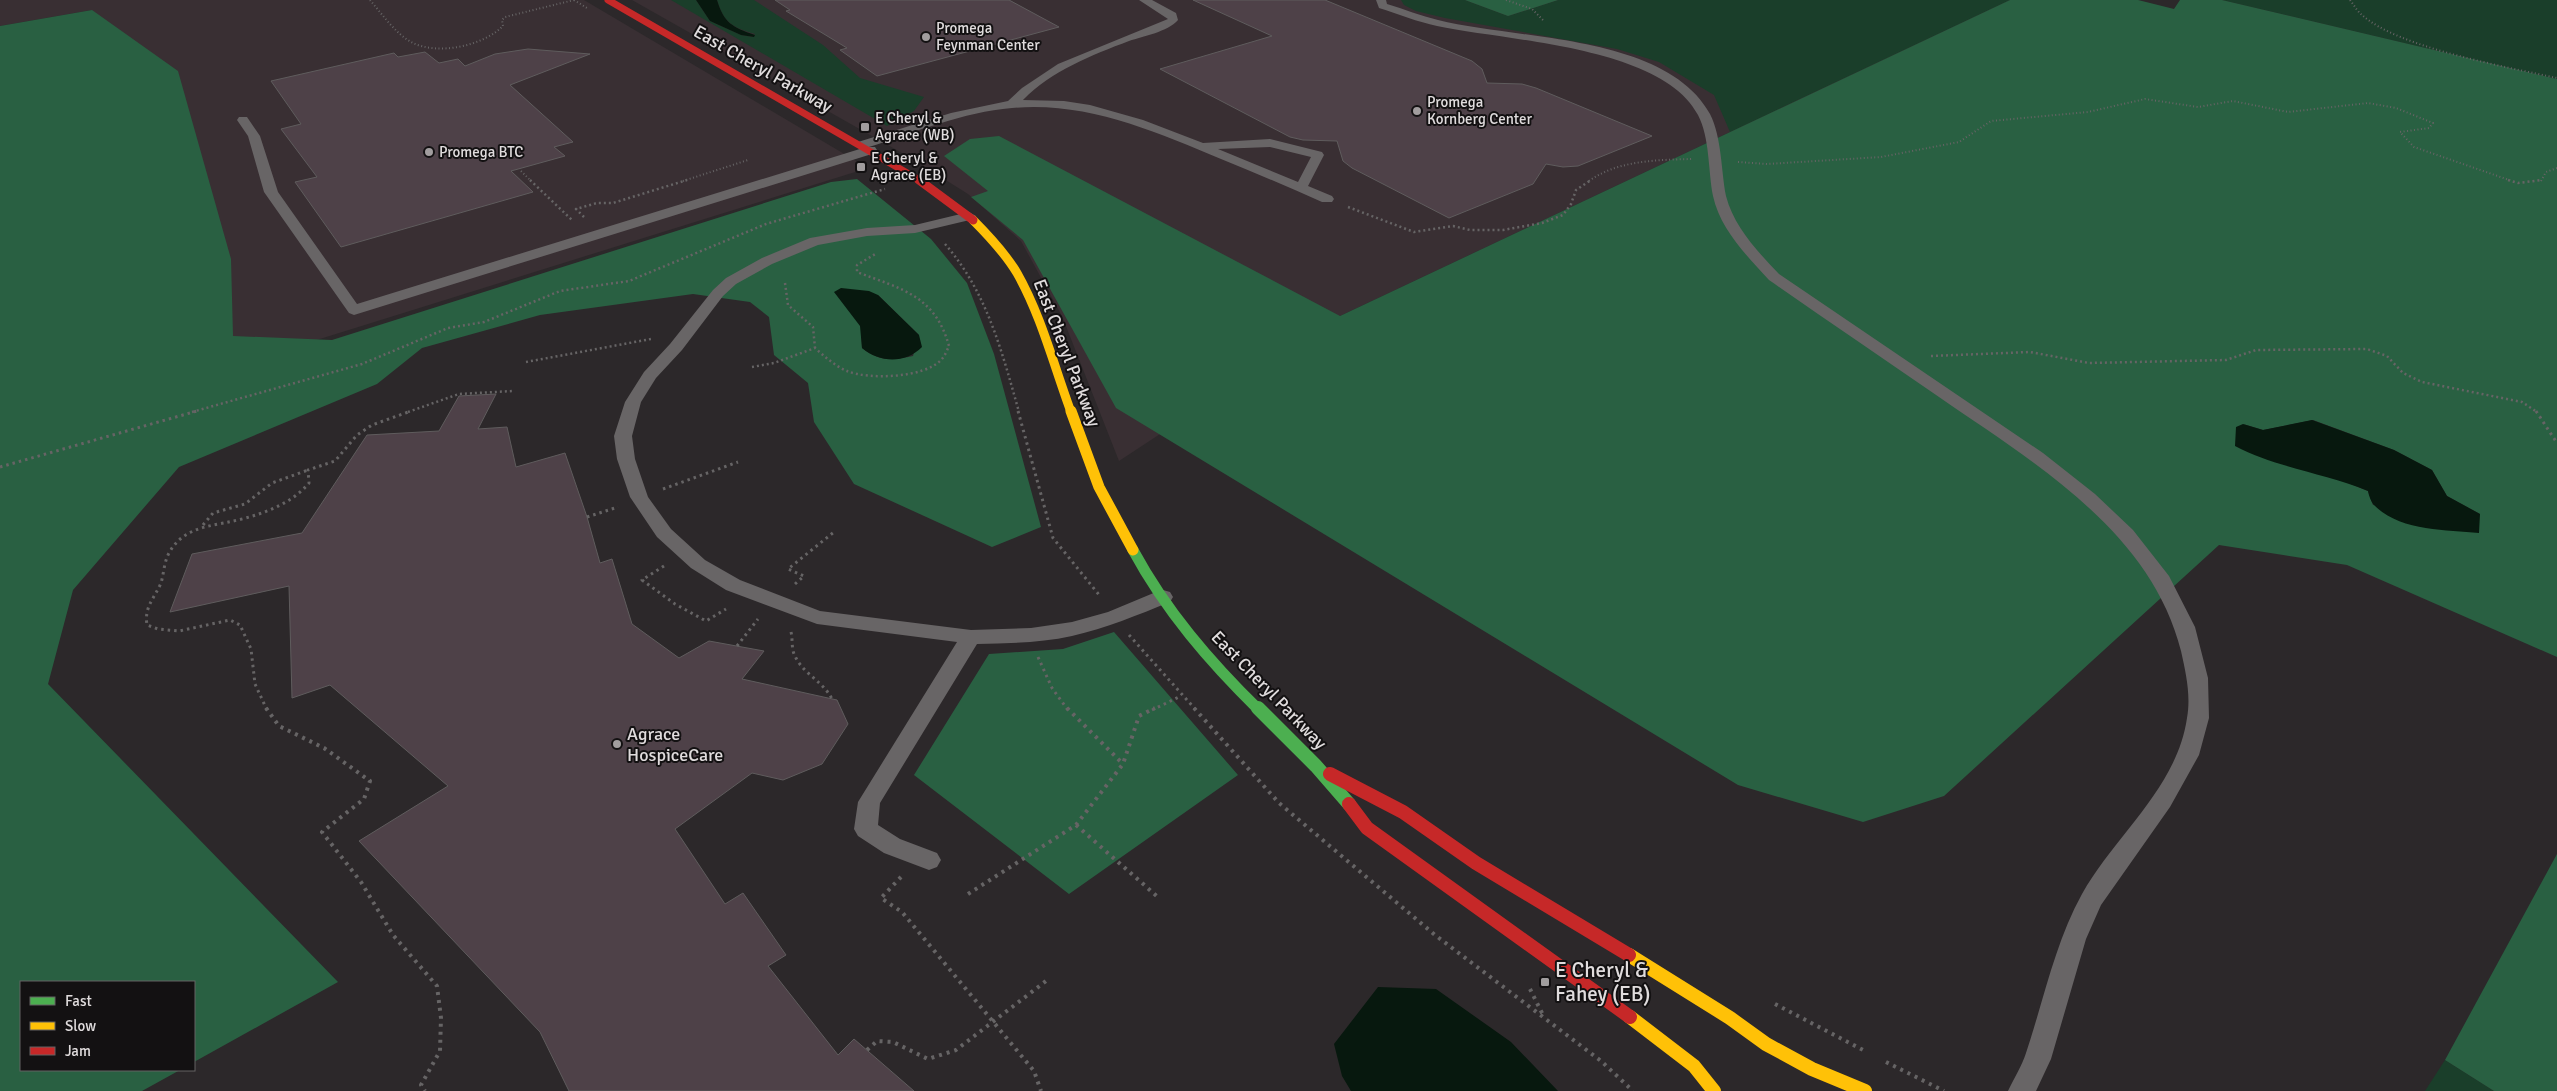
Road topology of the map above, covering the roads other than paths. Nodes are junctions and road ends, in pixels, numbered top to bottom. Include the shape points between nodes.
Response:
1 (608, 0) edge
2 (1144, 0) edge
3 (1382, 0) edge
4 (1012, 104) junction
5 (243, 120) dead end
6 (1201, 146) junction
7 (867, 148) junction
8 (1301, 188) junction
9 (1327, 198) road end
10 (969, 216) junction
11 (1163, 597) junction
12 (971, 637) junction
13 (1322, 770) junction
14 (925, 858) road end
15 (1714, 1091) edge
16 (1865, 1091) edge
17 (2022, 1091) edge

1 - 7 street, East Cheryl Parkway
2 - 4 lane via 1172,14 1173,20 1096,49 1024,90
3 - 17 lane via 1382,6 1437,23 1592,49 1625,58 1674,81 1693,97 1704,116 1721,203 1741,242 1774,277 2037,457 2089,498 2126,534 2162,581 2185,627 2198,678 2198,718 2188,755 2162,801 2092,899 2073,939 2038,1059
4 - 6 lane via 1057,104 1122,115
4 - 7 lane via 957,115
5 - 7 lane via 254,136 271,192 354,310
6 - 8 lane
6 - 8 lane via 1270,142 1318,155
7 - 10 street, East Cheryl Parkway
8 - 9 lane
10 - 11 street, East Cheryl Parkway via 1017,272 1099,487 1137,558
10 - 12 lane via 902,231 839,235 800,246 744,272 718,293 650,375 633,402 623,436 632,484 664,533 698,564 733,585 817,617
11 - 12 lane via 1115,617 1072,629 1031,635
11 - 13 street, East Cheryl Parkway via 1211,661
12 - 14 lane via 869,802 866,829 892,846
13 - 15 street, East Cheryl Parkway via 1367,828 1655,1035 1694,1066
13 - 16 street, East Cheryl Parkway via 1403,812 1476,863 1614,945 1766,1044 1812,1069

